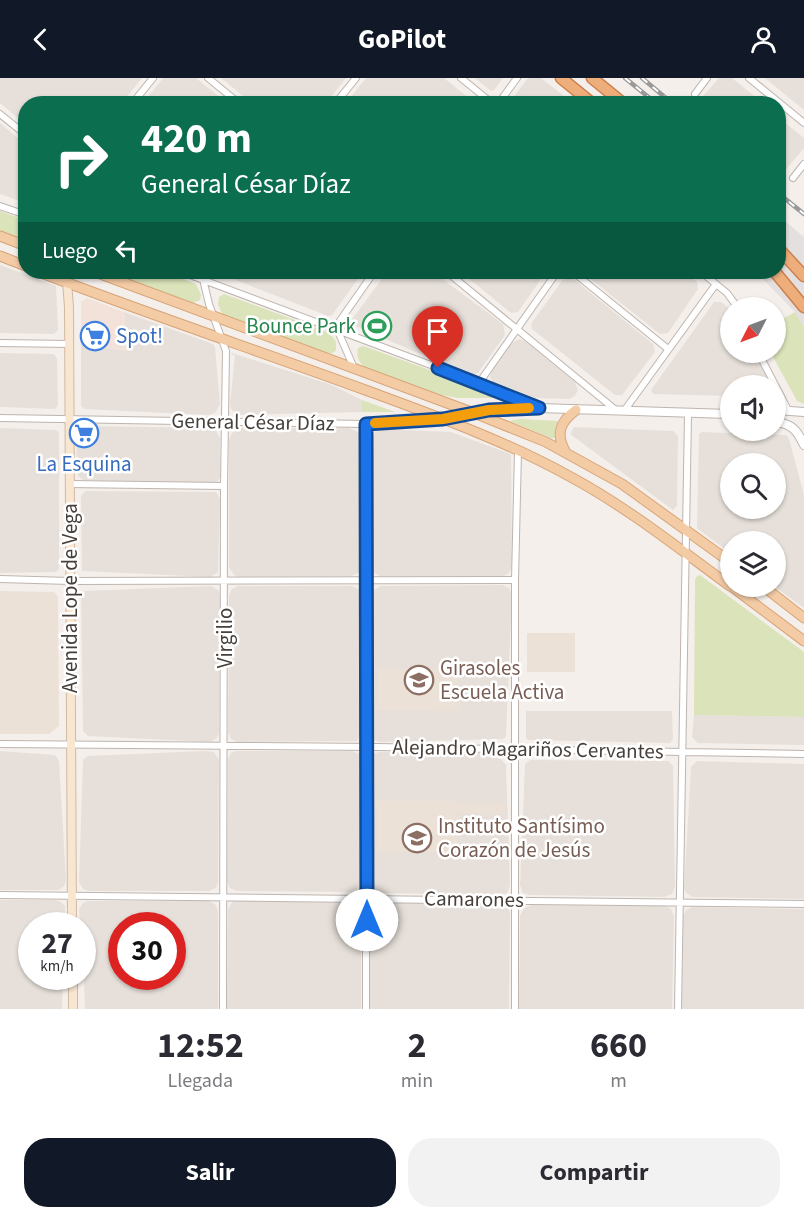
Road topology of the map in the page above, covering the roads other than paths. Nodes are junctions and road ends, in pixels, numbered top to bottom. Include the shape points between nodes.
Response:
1 (153, 78) edge
2 (208, 78) edge
3 (356, 78) edge
4 (461, 78) edge
5 (517, 78) edge
6 (561, 78) edge
7 (592, 78) edge
8 (708, 78) edge
9 (749, 78) edge
10 (695, 94) dead end
11 (138, 96) edge
12 (230, 96) edge
13 (341, 96) edge
14 (483, 96) edge
15 (504, 96) edge
16 (583, 96) edge
17 (614, 96) edge
18 (771, 96) edge
19 (786, 108) edge
20 (0, 114) edge
21 (804, 123) edge
22 (18, 129) edge
23 (804, 164) edge
24 (793, 178) dead end
25 (0, 206) edge
26 (18, 212) edge
27 (0, 236) edge
28 (18, 243) edge
29 (0, 256) edge
30 (786, 257) edge
31 (18, 263) edge
32 (804, 276) edge
33 (59, 279) edge
34 (66, 279) edge
35 (114, 279) edge
36 (205, 279) edge
37 (214, 279) edge
38 (370, 279) edge
39 (456, 279) edge
40 (552, 279) edge
41 (582, 279) edge
42 (710, 279) edge
43 (781, 279) edge
44 (68, 282) junction
45 (716, 284) junction
46 (730, 297) edge
47 (804, 307) edge
48 (213, 315) junction
49 (337, 329) junction
50 (517, 329) junction
51 (222, 338) junction
52 (0, 343) edge
53 (69, 344) junction
54 (669, 349) junction
55 (764, 363) edge
56 (354, 368) junction
57 (479, 383) junction
58 (539, 408) junction
59 (576, 410) junction
60 (788, 410) joint
61 (621, 411) junction
62 (804, 412) edge
63 (474, 413) junction
64 (688, 414) junction
65 (720, 414) edge
66 (0, 418) edge
67 (70, 419) junction
68 (443, 419) junction
69 (224, 422) junction
70 (366, 424) junction
71 (786, 424) edge
72 (804, 442) edge
73 (518, 451) junction
74 (565, 451) junction
75 (69, 484) junction
76 (224, 486) junction
77 (686, 528) junction
78 (686, 553) junction
79 (720, 554) edge
80 (720, 578) edge
81 (0, 579) edge
82 (367, 580) junction
83 (515, 580) junction
84 (70, 581) junction
85 (225, 581) junction
86 (746, 597) edge
87 (777, 597) edge
88 (804, 618) edge
89 (804, 641) edge
90 (0, 744) edge
91 (71, 745) junction
92 (224, 746) junction
93 (368, 747) junction
94 (516, 749) junction
95 (682, 751) junction
96 (804, 754) edge
97 (0, 895) edge
98 (72, 896) junction
99 (223, 896) junction
100 (367, 898) junction
101 (515, 900) junction
102 (679, 902) junction
103 (804, 904) edge
104 (72, 912) edge
105 (73, 990) edge
106 (73, 1009) edge
107 (224, 1009) edge
108 (366, 1009) edge
109 (515, 1009) edge
110 (678, 1009) edge

1 - 11 street
2 - 12 street
3 - 13 street
4 - 14 street
5 - 15 street
6 - 16 highway
7 - 17 highway
8 - 10 street
9 - 18 street
19 - 21 street
20 - 22 street
23 - 24 street
25 - 26 street
27 - 28 main road
29 - 31 main road
30 - 32 highway
33 - 44 main road
34 - 44 main road
35 - 48 main road
36 - 48 street, Virgilio
37 - 49 street
38 - 49 street via 339,320
39 - 50 street
40 - 50 street
41 - 54 street
42 - 45 street
43 - 47 highway
44 - 51 main road
44 - 53 main road, Avenida Lope de Vega
45 - 46 street
45 - 54 street
48 - 51 street, Virgilio
48 - 56 main road
49 - 56 street
49 - 57 street
50 - 57 street
50 - 61 street
51 - 68 main road
51 - 69 street, Virgilio via 226,351
52 - 53 street
53 - 67 main road, Avenida Lope de Vega
54 - 61 street
55 - 60 street
56 - 63 main road
57 - 58 street
58 - 59 street, General César Díaz
58 - 63 street, General César Díaz
59 - 61 street, General César Díaz
59 - 74 main road via 561,426
60 - 62 street
61 - 64 street, General César Díaz
63 - 68 street, General César Díaz
63 - 74 main road
64 - 65 street, General César Díaz
64 - 77 street
66 - 67 street, General César Díaz
67 - 69 street, General César Díaz
67 - 75 main road, Avenida Lope de Vega
68 - 70 street, General César Díaz
68 - 73 main road
69 - 70 street, General César Díaz
69 - 76 street, Virgilio
70 - 82 street
71 - 72 street via 796,429
73 - 78 main road via 591,489
73 - 83 street
74 - 77 main road
75 - 76 street
75 - 84 main road, Avenida Lope de Vega
76 - 85 street, Virgilio
77 - 78 street
77 - 79 main road
78 - 80 main road
78 - 95 street
81 - 84 street
82 - 83 street
82 - 85 street
82 - 93 street
83 - 94 street
84 - 85 street
84 - 91 main road, Avenida Lope de Vega
85 - 92 street, Virgilio
86 - 89 main road
87 - 88 main road
90 - 91 street, Alejandro Magariños Cervantes
91 - 92 street, Alejandro Magariños Cervantes
91 - 98 main road, Avenida Lope de Vega
92 - 93 street, Alejandro Magariños Cervantes
92 - 99 street, Virgilio
93 - 94 street, Alejandro Magariños Cervantes
93 - 100 street
94 - 95 street, Alejandro Magariños Cervantes
94 - 101 street
95 - 96 street, Alejandro Magariños Cervantes
95 - 102 street
97 - 98 street, Camarones
98 - 99 street, Camarones
98 - 104 main road, Avenida Lope de Vega
99 - 100 street, Camarones
99 - 107 street, Virgilio
100 - 101 street, Camarones
100 - 108 street
101 - 102 street, Camarones
101 - 109 street
102 - 103 street, Camarones
102 - 110 street
105 - 106 main road

